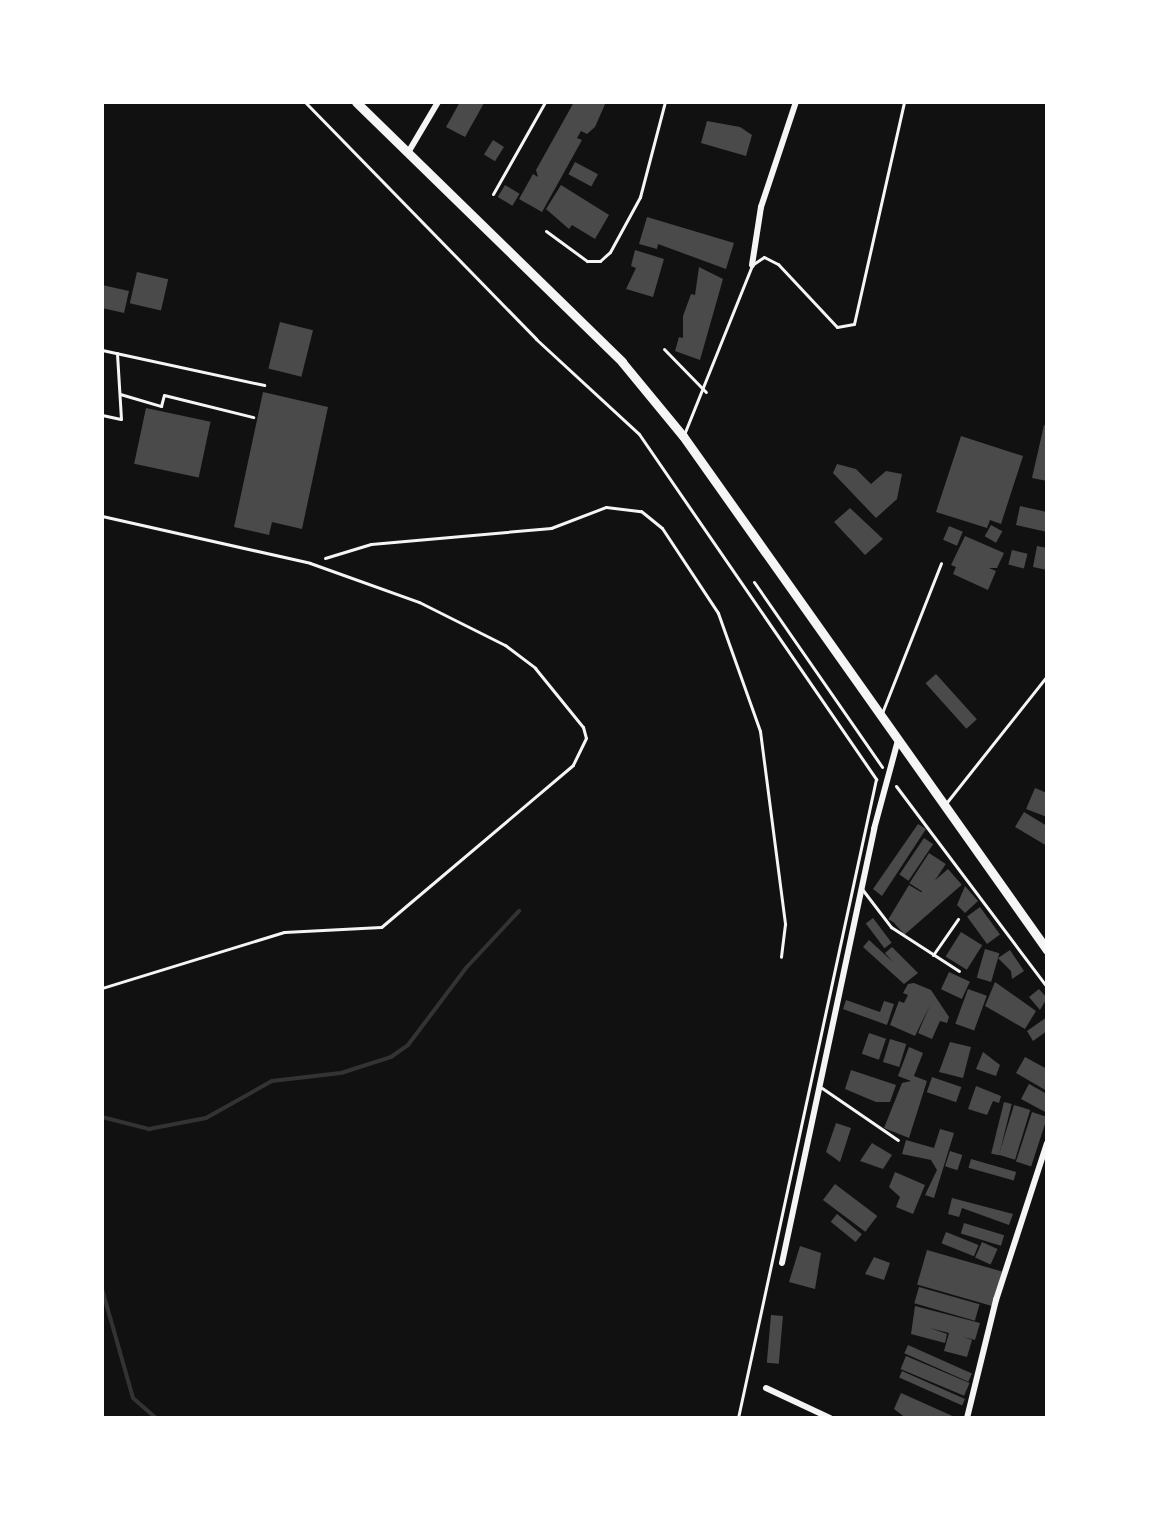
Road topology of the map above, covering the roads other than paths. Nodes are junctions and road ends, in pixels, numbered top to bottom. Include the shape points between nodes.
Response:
1 (305, 102) edge
2 (356, 102) edge
3 (438, 102) edge
4 (545, 102) edge
5 (665, 102) edge
6 (796, 102) edge
7 (904, 102) edge
8 (409, 151) junction
9 (493, 194) dead end
10 (546, 231) dead end
11 (752, 265) junction
12 (664, 349) dead end
13 (102, 350) edge
14 (117, 353) junction
15 (264, 385) dead end
16 (706, 392) junction
17 (120, 394) junction
18 (102, 415) edge
19 (253, 417) dead end
20 (683, 436) junction
21 (102, 516) edge
22 (941, 563) dead end
23 (1047, 676) edge
24 (882, 713) junction
25 (899, 736) junction
26 (947, 802) junction
27 (862, 889) junction
28 (958, 919) dead end
29 (1047, 950) edge
30 (932, 956) junction
31 (959, 971) dead end
32 (102, 988) edge
33 (818, 1086) junction
34 (898, 1140) dead end
35 (1047, 1143) edge
36 (782, 1263) dead end
37 (766, 1388) dead end
38 (738, 1418) edge
39 (830, 1418) edge
40 (967, 1418) edge

1 - 38 lane via 536,339 639,434 876,779
2 - 8 main road
3 - 8 street
4 - 9 lane
5 - 10 lane via 640,197 610,252 600,261 587,261
6 - 11 street via 761,207
7 - 11 lane via 854,324 837,327 778,264 764,257
8 - 20 main road via 622,362
11 - 16 lane
12 - 16 lane
13 - 14 lane
14 - 15 lane
14 - 17 lane
16 - 20 lane
17 - 18 lane via 121,419
17 - 19 lane via 161,406 164,395
20 - 24 main road
21 - 32 lane via 310,563 393,591 505,645 535,668 583,727 584,750 381,927 284,932
22 - 24 lane
23 - 26 lane
24 - 25 main road
25 - 26 main road
25 - 27 street
26 - 29 main road
27 - 30 lane via 891,927
27 - 33 street
28 - 30 lane
30 - 31 lane
33 - 34 lane
33 - 36 street
35 - 40 street via 996,1300
37 - 39 street

